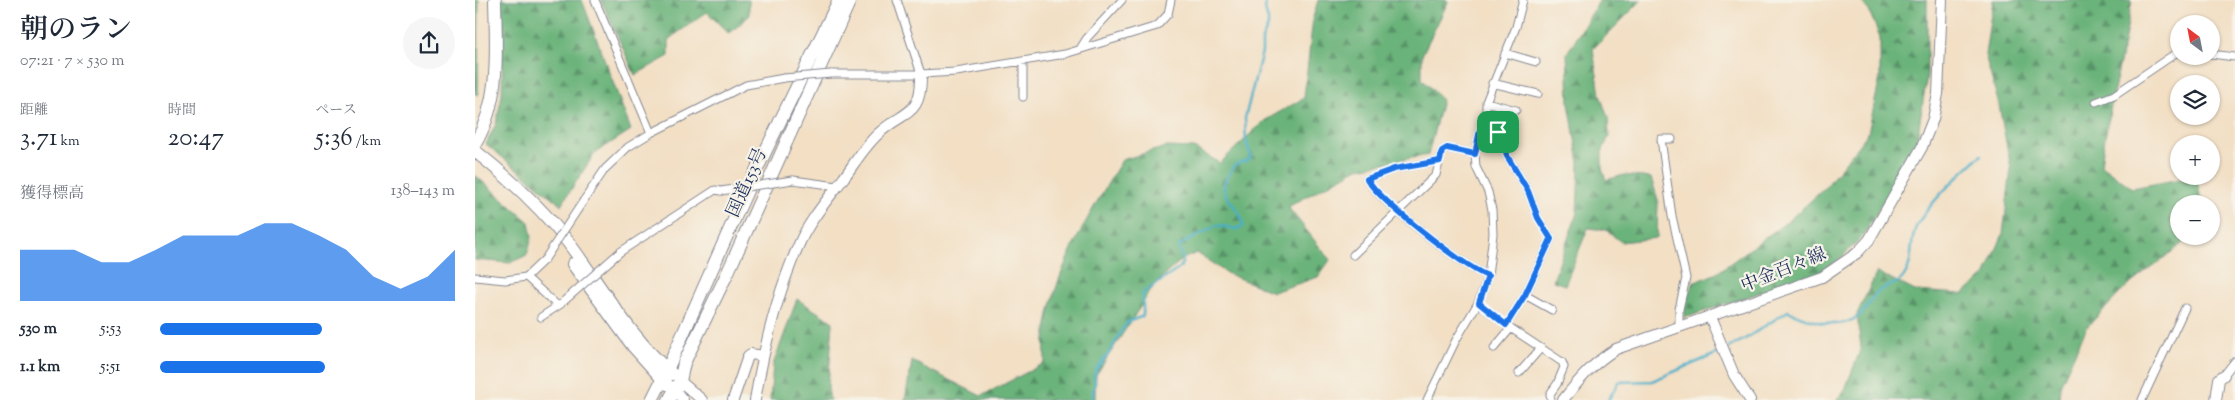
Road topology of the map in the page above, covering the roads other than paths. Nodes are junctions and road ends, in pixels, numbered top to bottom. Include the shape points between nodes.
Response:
1 (495, 0) edge
2 (595, 0) edge
3 (839, 0) edge
4 (850, 0) edge
5 (897, 0) edge
6 (1122, 0) edge
7 (1171, 0) edge
8 (1523, 0) edge
9 (1942, 0) edge
10 (1080, 49) junction
11 (1505, 53) junction
12 (2220, 55) edge
13 (2170, 57) edge
14 (2235, 57) edge
15 (1023, 61) junction
16 (1536, 62) dead end
17 (921, 74) junction
18 (1492, 83) junction
19 (1538, 94) dead end
20 (1023, 97) dead end
21 (1486, 102) junction
22 (2096, 102) dead end
23 (1517, 110) dead end
24 (1486, 119) junction
25 (651, 132) junction
26 (1673, 139) dead end
27 (475, 144) edge
28 (475, 152) edge
29 (1475, 154) junction
30 (1440, 161) junction
31 (475, 162) edge
32 (837, 186) junction
33 (1398, 211) junction
34 (1353, 255) dead end
35 (1488, 276) junction
36 (475, 277) edge
37 (526, 278) junction
38 (1525, 295) junction
39 (1479, 303) junction
40 (561, 304) junction
41 (2185, 308) dead end
42 (1551, 310) dead end
43 (541, 317) dead end
44 (1711, 317) junction
45 (1509, 327) junction
46 (1679, 327) junction
47 (1494, 348) dead end
48 (1541, 348) junction
49 (763, 356) junction
50 (2235, 361) edge
51 (1519, 373) dead end
52 (665, 375) junction
53 (2225, 375) joint
54 (677, 393) edge
55 (652, 400) edge
56 (702, 400) edge
57 (733, 400) edge
58 (755, 400) edge
59 (1427, 400) edge
60 (1551, 400) edge
61 (1563, 400) edge
62 (1750, 400) edge
63 (2141, 400) edge
64 (2216, 400) edge

1 - 27 highway via 497,55 494,94
2 - 25 street
3 - 52 highway, 国道153号 via 753,177
4 - 54 highway, 国道153号 via 685,363
5 - 17 street
6 - 10 street
7 - 10 street via 1168,14 1157,26
8 - 11 street
9 - 44 main road, 中金百々線 via 1938,94 1933,119 1922,147 1869,240 1857,253 1822,277
10 - 15 street
11 - 16 street
11 - 18 street
12 - 14 street
13 - 22 street via 2114,94
15 - 17 street
15 - 20 street
17 - 25 street, bridge via 831,74 746,85
17 - 32 main road via 919,98 913,109 877,135
18 - 19 street
18 - 21 street
21 - 23 street
21 - 24 street
24 - 29 street
24 - 38 street via 1503,138 1507,156 1551,239
25 - 37 street, bridge via 605,169 545,259
26 - 46 street via 1661,140 1672,216 1686,278 1679,309
28 - 52 highway via 548,218
29 - 30 street via 1447,148 1442,151
29 - 35 street via 1476,167 1488,192 1492,210
30 - 33 street via 1436,175
30 - 33 street via 1394,169 1367,179
31 - 52 highway via 505,185 546,228 617,325
32 - 40 street, bridge via 793,180 715,190 620,252
32 - 49 main road via 800,242 775,310
33 - 34 street
33 - 35 street via 1451,254
35 - 39 street
36 - 37 street
37 - 40 street
38 - 42 street
38 - 45 street
39 - 45 street
39 - 59 street via 1456,340
40 - 43 street
41 - 63 street
44 - 46 main road, 中金百々線
44 - 62 main road via 1734,375
45 - 47 street
45 - 48 street
46 - 61 main road, 中金百々線 via 1616,350 1597,361
48 - 51 street
48 - 60 street via 1562,362 1564,367 1550,394
49 - 57 main road via 748,356
49 - 58 main road
50 - 53 street
52 - 54 highway
52 - 55 highway, 国道153号
53 - 64 main road via 2219,379
54 - 56 main road

